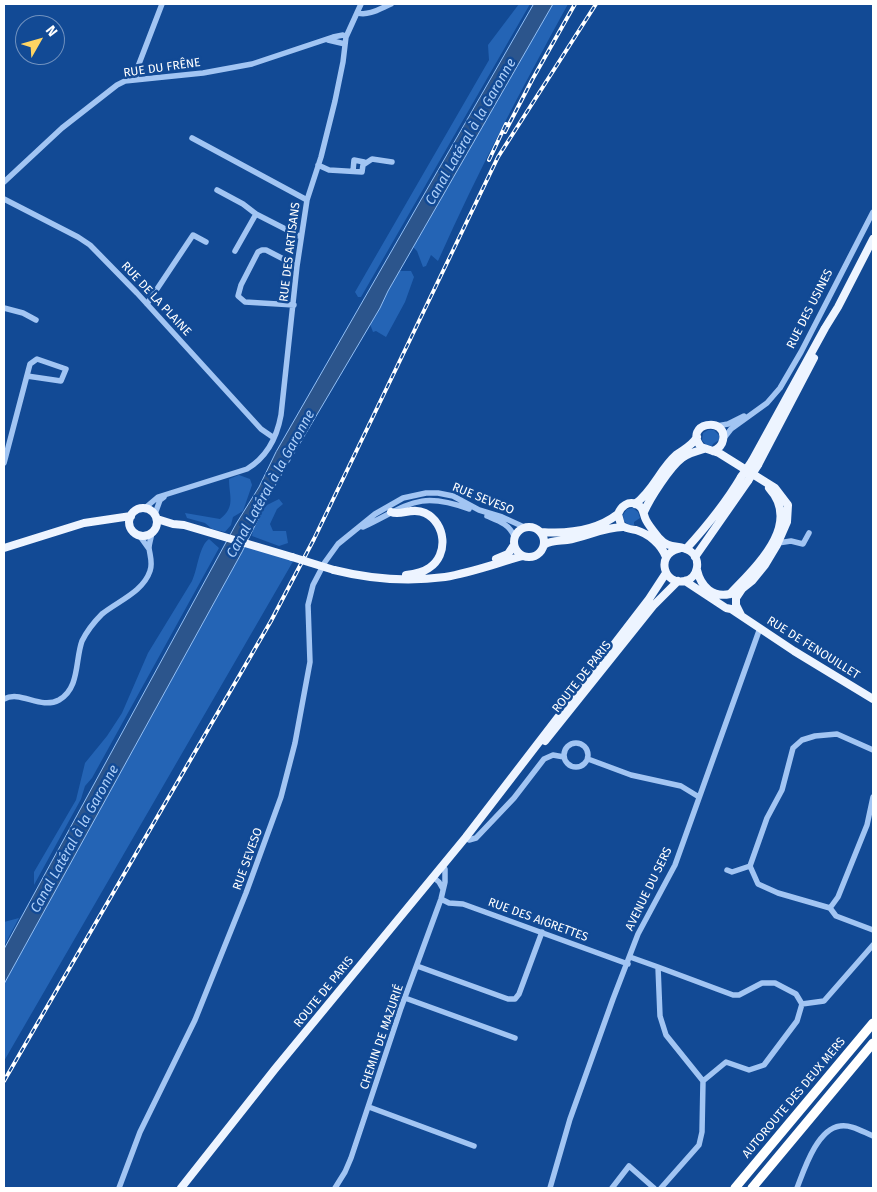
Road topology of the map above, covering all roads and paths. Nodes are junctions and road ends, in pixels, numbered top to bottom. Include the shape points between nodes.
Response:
1 (162, 4) edge
2 (361, 4) edge
3 (391, 4) edge
4 (358, 13) junction
5 (345, 41) junction
6 (136, 80) junction
7 (192, 138) dead end
8 (392, 162) dead end
9 (318, 165) junction
10 (363, 165) junction
11 (353, 171) junction
12 (4, 182) edge
13 (217, 190) dead end
14 (4, 198) edge
15 (307, 200) junction
16 (873, 212) edge
17 (256, 214) junction
18 (301, 237) junction
19 (873, 239) edge
20 (206, 242) dead end
21 (235, 251) dead end
22 (297, 266) junction
23 (147, 304) junction
24 (294, 305) junction
25 (4, 308) edge
26 (36, 320) dead end
27 (27, 376) junction
28 (757, 410) junction
29 (717, 426) junction
30 (697, 437) junction
31 (274, 438) junction
32 (723, 440) junction
33 (708, 450) junction
34 (732, 461) junction
35 (4, 463) edge
36 (745, 479) junction
37 (762, 481) junction
38 (167, 495) junction
39 (635, 504) junction
40 (145, 508) junction
41 (391, 512) junction
42 (618, 514) junction
43 (644, 515) junction
44 (131, 516) junction
45 (156, 517) junction
46 (108, 520) junction
47 (173, 524) junction
48 (130, 527) junction
49 (524, 527) junction
50 (623, 527) junction
51 (785, 528) junction
52 (354, 530) junction
53 (634, 530) junction
54 (154, 531) junction
55 (541, 532) junction
56 (808, 533) dead end
57 (139, 536) junction
58 (514, 536) junction
59 (799, 542) junction
60 (778, 543) junction
61 (544, 545) junction
62 (514, 546) junction
63 (4, 548) edge
64 (150, 549) junction
65 (682, 549) junction
66 (523, 556) junction
67 (666, 557) junction
68 (695, 558) junction
69 (697, 570) junction
70 (666, 573) junction
71 (374, 578) junction
72 (423, 579) junction
73 (681, 581) junction
74 (732, 601) junction
75 (760, 628) junction
76 (873, 698) edge
77 (4, 699) edge
78 (873, 750) edge
79 (564, 757) junction
80 (588, 759) junction
81 (699, 797) junction
82 (873, 797) edge
83 (486, 811) junction
84 (469, 839) junction
85 (442, 866) junction
86 (750, 866) junction
87 (727, 870) dead end
88 (433, 877) junction
89 (443, 890) junction
90 (441, 899) junction
91 (830, 908) junction
92 (873, 930) edge
93 (542, 932) junction
94 (873, 946) edge
95 (630, 957) junction
96 (628, 964) junction
97 (417, 966) junction
98 (658, 968) junction
99 (405, 998) junction
100 (802, 1004) junction
101 (873, 1023) edge
102 (515, 1038) dead end
103 (873, 1043) edge
104 (703, 1081) junction
105 (369, 1107) junction
106 (873, 1136) edge
107 (474, 1146) dead end
108 (119, 1188) edge
109 (181, 1188) edge
110 (335, 1188) edge
111 (550, 1188) edge
112 (612, 1188) edge
113 (654, 1188) edge
114 (661, 1188) edge
115 (735, 1188) edge
116 (752, 1188) edge
117 (797, 1188) edge

1 - 6 street via 137,69
2 - 4 street, RUE DES ARTISANS
3 - 4 street via 370,13
4 - 5 street, RUE DES ARTISANS
5 - 6 street, RUE DU FRÊNE via 326,40 252,64
5 - 9 street, RUE DES ARTISANS via 335,101
6 - 12 street, RUE DU FRÊNE via 125,81 105,93
7 - 15 street
8 - 10 street via 372,159
9 - 11 street via 329,170
9 - 15 street, RUE DES ARTISANS
10 - 11 street via 362,172
10 - 11 street via 364,162 354,160
13 - 17 street
14 - 23 street, RUE DE LA PLAINE via 90,245
15 - 18 street, RUE DES ARTISANS
16 - 28 street, RUE DES USINES via 780,388
17 - 18 street
17 - 21 street
18 - 22 street, RUE DES ARTISANS
19 - 36 main road, bridge
20 - 23 street via 193,234
22 - 24 street, RUE DES ARTISANS
22 - 24 street via 266,250 258,252 240,285 238,296 245,302
23 - 31 street, RUE DE LA PLAINE via 261,429
24 - 31 street, RUE DES ARTISANS via 281,416
25 - 26 street
27 - 27 street via 30,364 37,359 66,369 61,381
27 - 35 street
28 - 29 street, RUE DES USINES
28 - 32 street, RUE DES USINES via 731,429
29 - 30 main road via 702,426
29 - 32 main road
30 - 33 main road via 699,445
30 - 39 main road via 672,459
31 - 38 street, RUE DES ARTISANS via 258,462 247,468
32 - 33 main road via 718,448
32 - 34 main road
33 - 34 main road
33 - 43 main road via 686,456 676,463 648,503
34 - 37 main road
36 - 65 main road via 706,528
36 - 68 main road
37 - 51 main road via 775,488 788,504
37 - 74 main road via 777,499 780,523 764,557
38 - 40 street, RUE DES ARTISANS
38 - 45 street via 160,500
39 - 42 main road via 626,504
39 - 43 main road
40 - 44 main road
40 - 45 main road
41 - 52 street, RUE SEVESO
41 - 58 street, RUE SEVESO via 422,501 446,501 504,523
41 - 71 main road via 417,510 430,516 440,529 441,552 434,564 416,574
42 - 50 main road
42 - 55 main road via 576,532
43 - 53 main road via 641,525
43 - 65 main road via 663,542
44 - 46 main road
44 - 48 main road
45 - 47 main road
45 - 54 main road
46 - 48 main road
46 - 63 main road via 84,523
47 - 54 main road
47 - 71 main road, bridge via 334,570
48 - 57 main road
49 - 52 street, RUE SEVESO via 465,504 453,496 438,493 392,503
49 - 55 main road via 533,527
49 - 58 main road
50 - 53 main road
50 - 61 main road
51 - 59 street via 791,538
51 - 60 main road
52 - 108 street, RUE SEVESO via 331,553 310,594 307,614 310,662 281,797 195,1020 140,1132
53 - 67 main road via 658,544
54 - 57 main road
54 - 64 street
55 - 61 main road
56 - 59 street via 803,544
57 - 64 street
58 - 62 main road
59 - 60 street
60 - 74 main road via 765,565
61 - 66 main road via 535,556
62 - 66 main road
62 - 72 main road via 508,554 494,560
64 - 77 street via 148,577 90,626 82,642 73,684 66,693 59,700 44,704 12,696
65 - 67 main road via 671,551
65 - 68 main road
66 - 72 main road via 445,577
67 - 70 main road
68 - 69 main road
69 - 73 main road via 693,576
69 - 74 main road via 707,589
70 - 73 main road
70 - 83 main road, ROUTE DE PARIS
71 - 72 main road
73 - 74 main road via 723,604 723,598
73 - 83 main road, ROUTE DE PARIS via 653,606
74 - 75 main road, RUE DE FENOUILLET via 741,615
75 - 76 main road, RUE DE FENOUILLET
75 - 81 street, AVENUE DU SERS
78 - 86 street via 837,734 802,740 793,748 782,790 767,818
79 - 80 street via 569,765 576,768
79 - 80 street via 568,747 577,743 587,750
79 - 84 street via 553,755 544,760 514,798
80 - 81 street via 631,775 681,786
81 - 95 street, AVENUE DU SERS via 675,865 638,934
82 - 91 street via 868,825 838,897
83 - 84 main road, ROUTE DE PARIS
84 - 85 main road, ROUTE DE PARIS
85 - 88 main road, ROUTE DE PARIS
85 - 89 street, CHEMIN DE MAZURIÉ via 446,872
86 - 87 street via 732,872
86 - 91 street via 758,884
88 - 89 street
88 - 109 main road, ROUTE DE PARIS
89 - 90 street, CHEMIN DE MAZURIÉ
90 - 93 street, RUE DES AIGRETTES
90 - 97 street, CHEMIN DE MAZURIÉ
91 - 92 street via 836,916
93 - 96 street, RUE DES AIGRETTES
93 - 97 street via 515,999 508,1000
94 - 100 street via 824,1001
95 - 96 street, AVENUE DU SERS
95 - 98 street
96 - 111 street, AVENUE DU SERS via 570,1119
97 - 99 street, CHEMIN DE MAZURIÉ
98 - 100 street via 733,995 762,984 775,983 796,994
98 - 104 street via 660,1016 666,1035
99 - 102 street
99 - 105 street, CHEMIN DE MAZURIÉ
100 - 104 street via 797,1021 764,1065 749,1070 726,1062
101 - 115 highway, AUTOROUTE DES DEUX MERS
103 - 116 highway, AUTOROUTE DES DEUX MERS
104 - 114 street via 699,1144
105 - 107 street
105 - 110 street, CHEMIN DE MAZURIÉ via 346,1172
106 - 117 street via 851,1127 832,1129 815,1147
112 - 113 street via 629,1166

